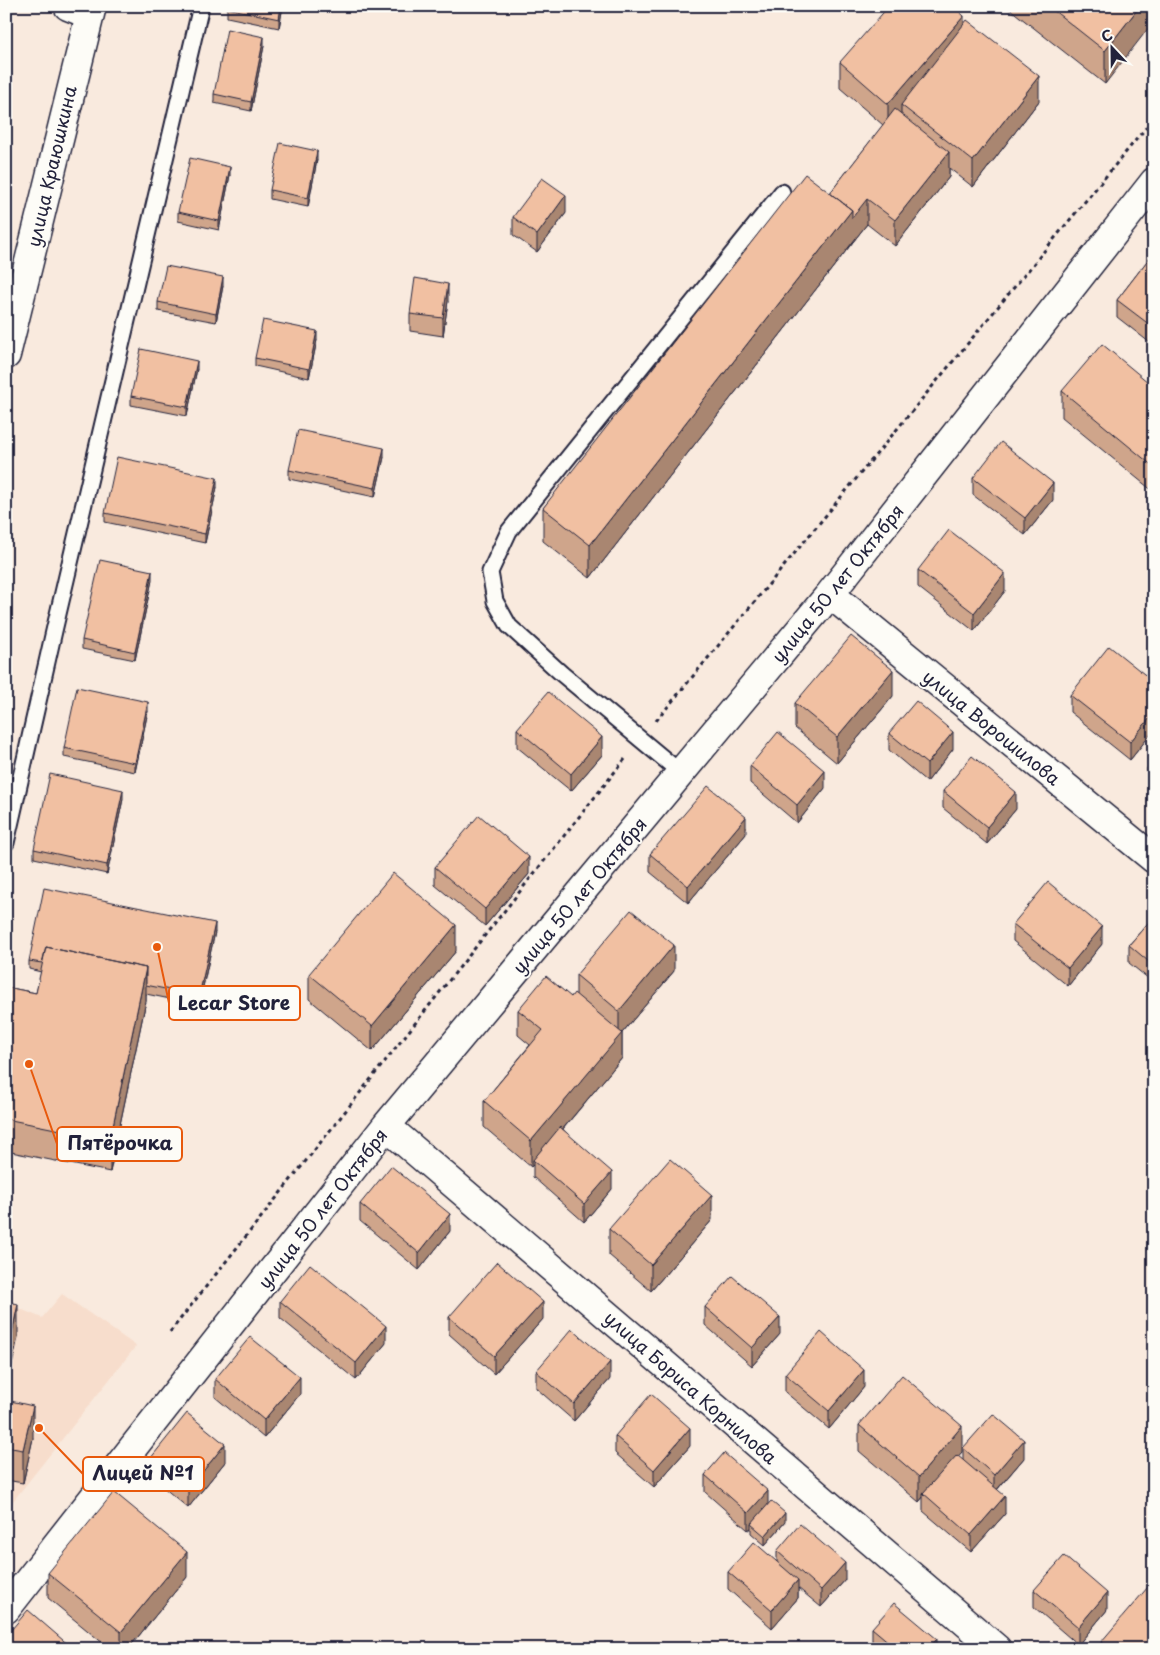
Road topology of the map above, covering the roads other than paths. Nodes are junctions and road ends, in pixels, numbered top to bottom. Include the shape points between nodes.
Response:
1 (201, 6) edge
2 (84, 8) edge
3 (1154, 182) edge
4 (782, 192) dead end
5 (6, 355) edge
6 (830, 594) junction
7 (681, 773) junction
8 (6, 844) edge
9 (1154, 859) edge
10 (386, 1126) junction
11 (6, 1609) edge
12 (997, 1649) edge

1 - 8 lane
2 - 5 street, улица Краюшкина
3 - 6 street, улица 50 лет Октября
4 - 7 lane via 509,531 490,572 495,601 508,626
6 - 7 street, улица 50 лет Октября
6 - 9 street, улица Ворошилова
7 - 10 street, улица 50 лет Октября
10 - 11 street, улица 50 лет Октября
10 - 12 street, улица Бориса Корнилова

